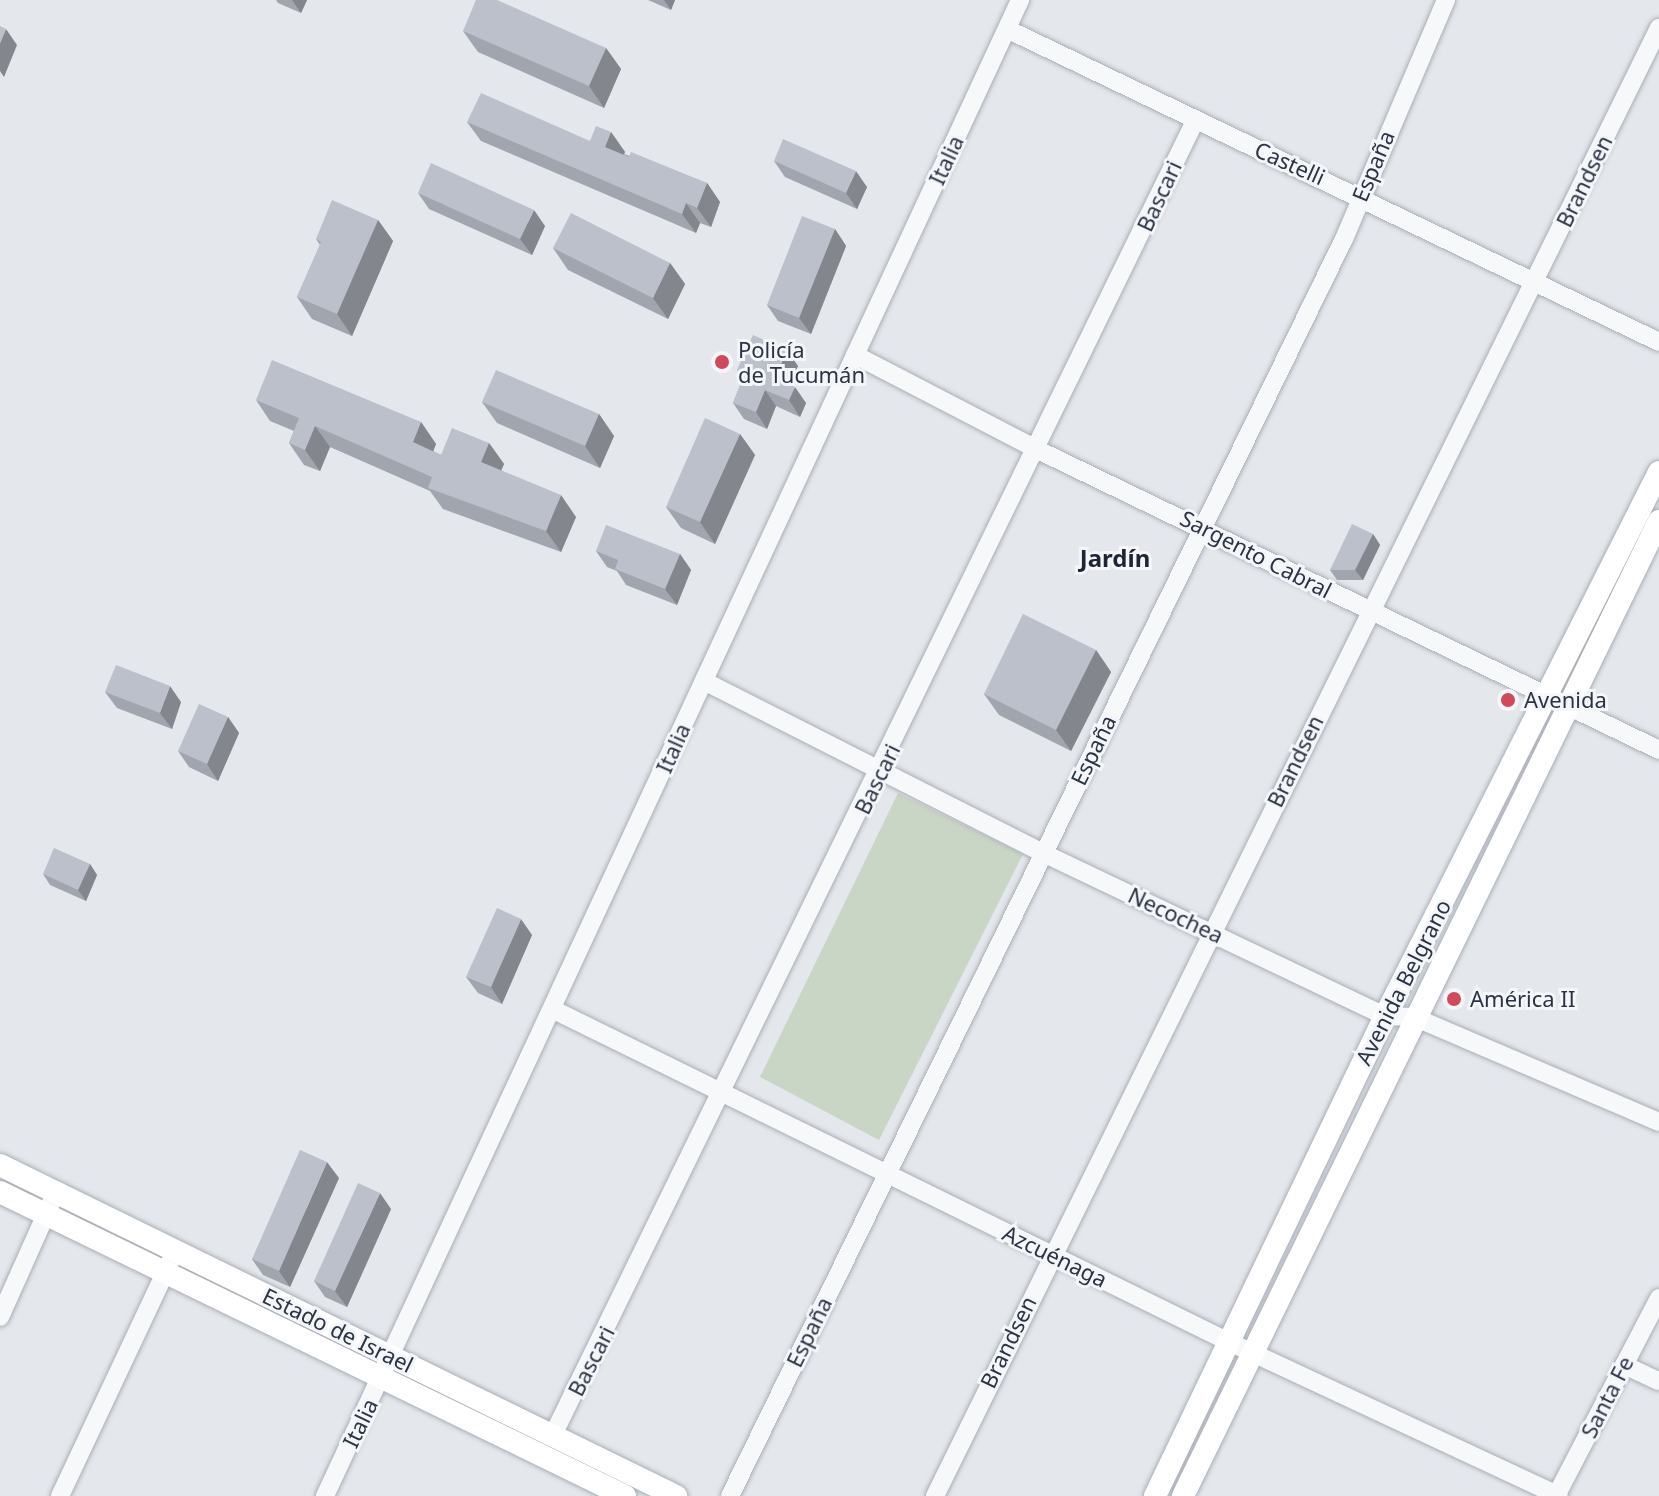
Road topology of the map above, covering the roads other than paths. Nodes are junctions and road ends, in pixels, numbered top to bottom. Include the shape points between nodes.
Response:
1 (1020, 0) edge
2 (1446, 0) edge
3 (1659, 28) edge
4 (1007, 29) junction
5 (1195, 121) junction
6 (1360, 194) junction
7 (1535, 281) junction
8 (1659, 342) edge
9 (855, 355) junction
10 (1038, 450) junction
11 (1659, 472) edge
12 (1659, 521) edge
13 (1202, 526) junction
14 (1368, 611) junction
15 (704, 681) junction
16 (1559, 702) junction
17 (1659, 750) edge
18 (881, 771) junction
19 (1043, 853) junction
20 (1212, 932) junction
21 (554, 1010) junction
22 (1385, 1016) junction
23 (1414, 1017) junction
24 (725, 1091) junction
25 (1659, 1122) edge
26 (0, 1165) edge
27 (886, 1172) junction
28 (0, 1192) edge
29 (56, 1192) junction
30 (46, 1214) junction
31 (176, 1250) junction
32 (1050, 1255) junction
33 (166, 1271) junction
34 (1659, 1298) edge
35 (0, 1317) edge
36 (1227, 1341) junction
37 (1251, 1351) junction
38 (1624, 1365) junction
39 (388, 1367) junction
40 (1659, 1381) edge
41 (553, 1435) junction
42 (60, 1496) edge
43 (325, 1496) edge
44 (625, 1496) edge
45 (676, 1496) edge
46 (730, 1496) edge
47 (935, 1496) edge
48 (1155, 1496) edge
49 (1183, 1496) edge
50 (1557, 1496) edge

1 - 4 street, Italia
2 - 6 street, España
3 - 7 street, Brandsen
4 - 5 street, Castelli
4 - 9 street, Italia
5 - 6 street, Castelli
5 - 10 street, Bascari
6 - 7 street, Castelli
6 - 13 street, España via 1344,239
7 - 8 street, Castelli
7 - 14 street, Brandsen
9 - 10 street, Sargento Cabral
9 - 15 street, Italia
10 - 13 street, Sargento Cabral
10 - 18 street, Bascari
11 - 16 main road, Avenida Belgrano
12 - 16 main road, Avenida Belgrano
13 - 14 street, Sargento Cabral
13 - 19 street, España
14 - 16 street, Sargento Cabral
14 - 20 street, Brandsen
15 - 18 street, Necochea
15 - 21 street, Italia
16 - 17 street, Sargento Cabral
16 - 22 main road, Avenida Belgrano
16 - 23 main road, Avenida Belgrano
18 - 19 street, Necochea
18 - 24 street, Bascari
19 - 20 street, Necochea
19 - 27 street, España
20 - 22 street, Necochea
20 - 32 street, Brandsen
21 - 24 street, Azcuénaga
21 - 39 street, Italia
22 - 23 street, Necochea
22 - 36 main road, Avenida Belgrano
23 - 25 street, Necochea
23 - 37 main road, Avenida Belgrano
24 - 27 street, Azcuénaga
24 - 41 street, Bascari
26 - 29 main road, Estado de Israel
27 - 32 street, Azcuénaga
27 - 46 street, España
28 - 30 main road, Estado de Israel
29 - 30 street
29 - 31 main road, Estado de Israel
30 - 33 main road, Estado de Israel
30 - 35 street
31 - 33 street
31 - 39 main road, Estado de Israel
32 - 36 street, Azcuénaga
32 - 47 street, Brandsen
33 - 39 main road, Estado de Israel
33 - 42 street
34 - 38 street, Santa Fe
36 - 37 street, Azcuénaga
36 - 48 main road, Avenida Belgrano
37 - 49 main road, Avenida Belgrano
37 - 50 street, Azcuénaga
38 - 40 street
38 - 50 street, Santa Fe
39 - 41 main road, Estado de Israel
39 - 43 street, Italia
39 - 44 main road, Estado de Israel
41 - 45 main road, Estado de Israel

